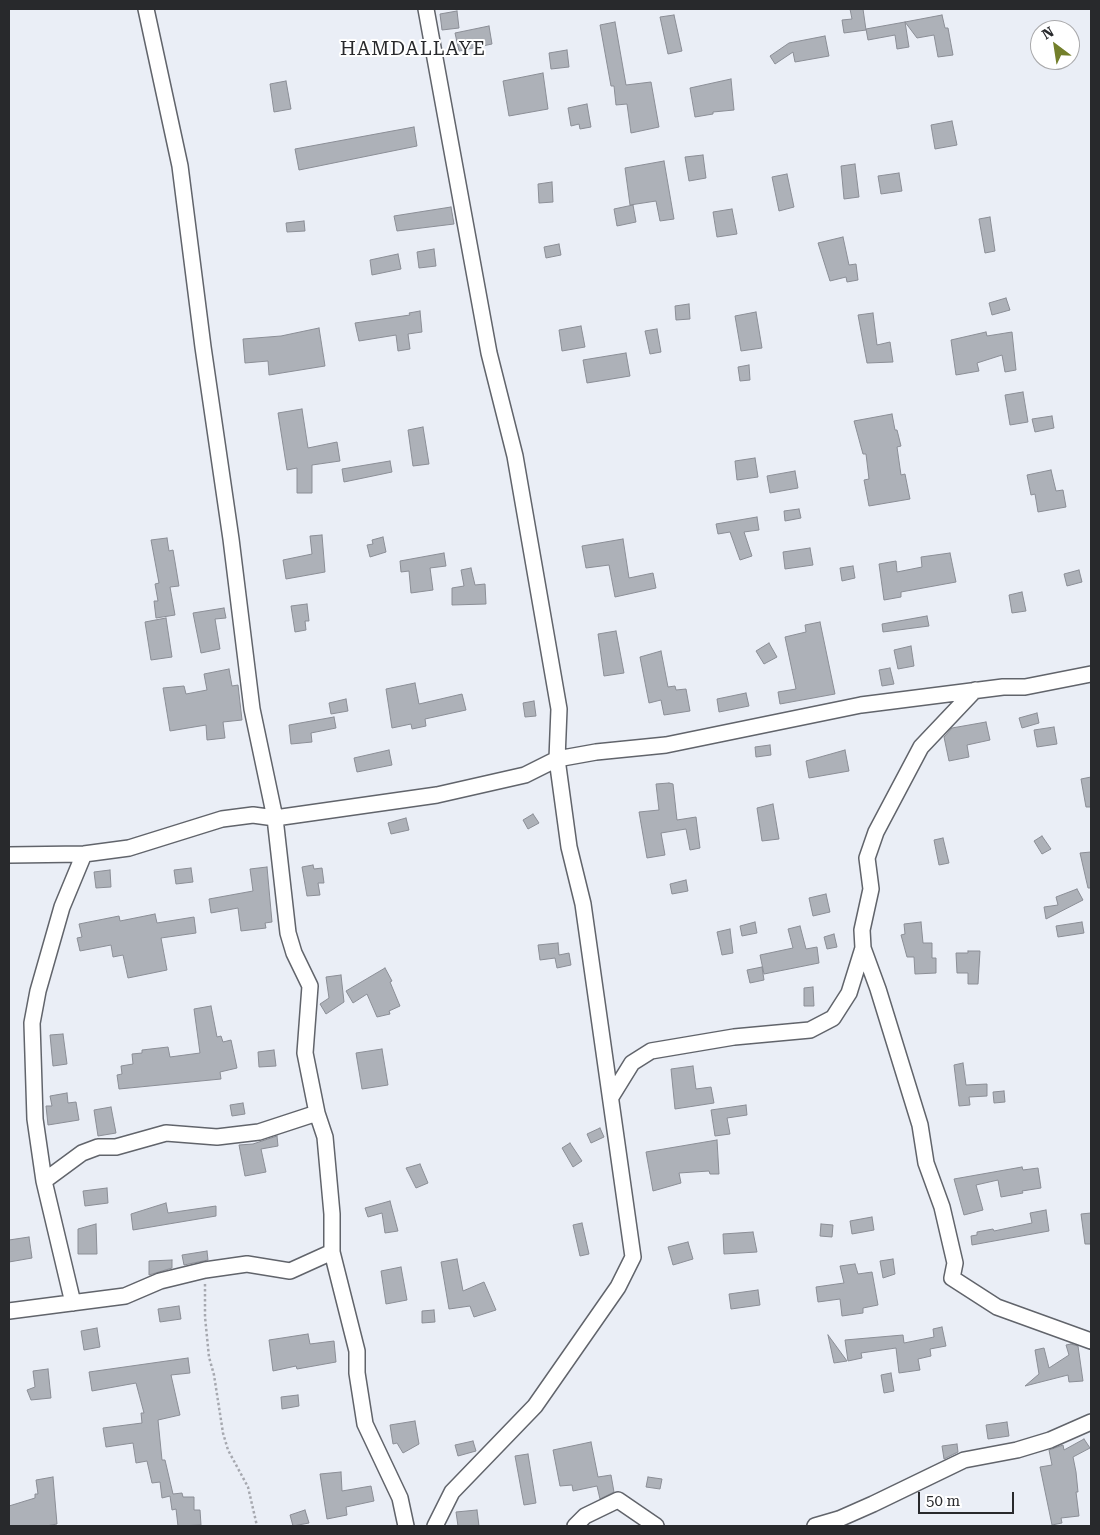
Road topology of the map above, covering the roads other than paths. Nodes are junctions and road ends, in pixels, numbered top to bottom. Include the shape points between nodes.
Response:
1 (146, 9) edge
2 (426, 9) edge
3 (1091, 674) edge
4 (975, 690) junction
5 (557, 759) junction
6 (275, 818) junction
7 (84, 854) junction
8 (9, 855) edge
9 (863, 948) junction
10 (611, 1097) junction
11 (317, 1113) junction
12 (44, 1181) junction
13 (332, 1252) junction
14 (73, 1302) junction
15 (9, 1311) edge
16 (1091, 1341) edge
17 (1091, 1422) edge
18 (406, 1526) edge
19 (435, 1526) edge
20 (575, 1526) edge
21 (656, 1526) edge
22 (815, 1526) edge

1 - 6 street via 180,166 252,709
2 - 5 street via 489,353 515,456 559,709
3 - 4 street via 1025,687
4 - 5 street via 860,705 666,745
4 - 9 street via 921,747 876,832 866,858 871,889 862,930
5 - 6 street via 525,775 437,795
5 - 10 street via 569,847 583,904
6 - 7 street via 253,815 222,819 129,848
6 - 11 street via 288,933 310,986 305,1053
7 - 8 street
7 - 12 street via 62,906 32,1023 35,1119
9 - 10 street via 849,993 833,1018 810,1030 734,1037 651,1052 632,1063
9 - 16 street via 920,1125 926,1163 942,1207 954,1263 952,1278 997,1307
10 - 19 street via 633,1257 618,1287 535,1406 452,1492
11 - 12 street via 259,1132 217,1137 166,1133 116,1147 98,1148 82,1153
11 - 13 street via 325,1137
12 - 14 street
13 - 14 street via 290,1271 247,1264 160,1281 125,1296
13 - 18 street via 357,1351 365,1424 400,1498
14 - 15 street
17 - 22 street via 1017,1450 964,1460 873,1504
20 - 21 street via 585,1516 618,1500

